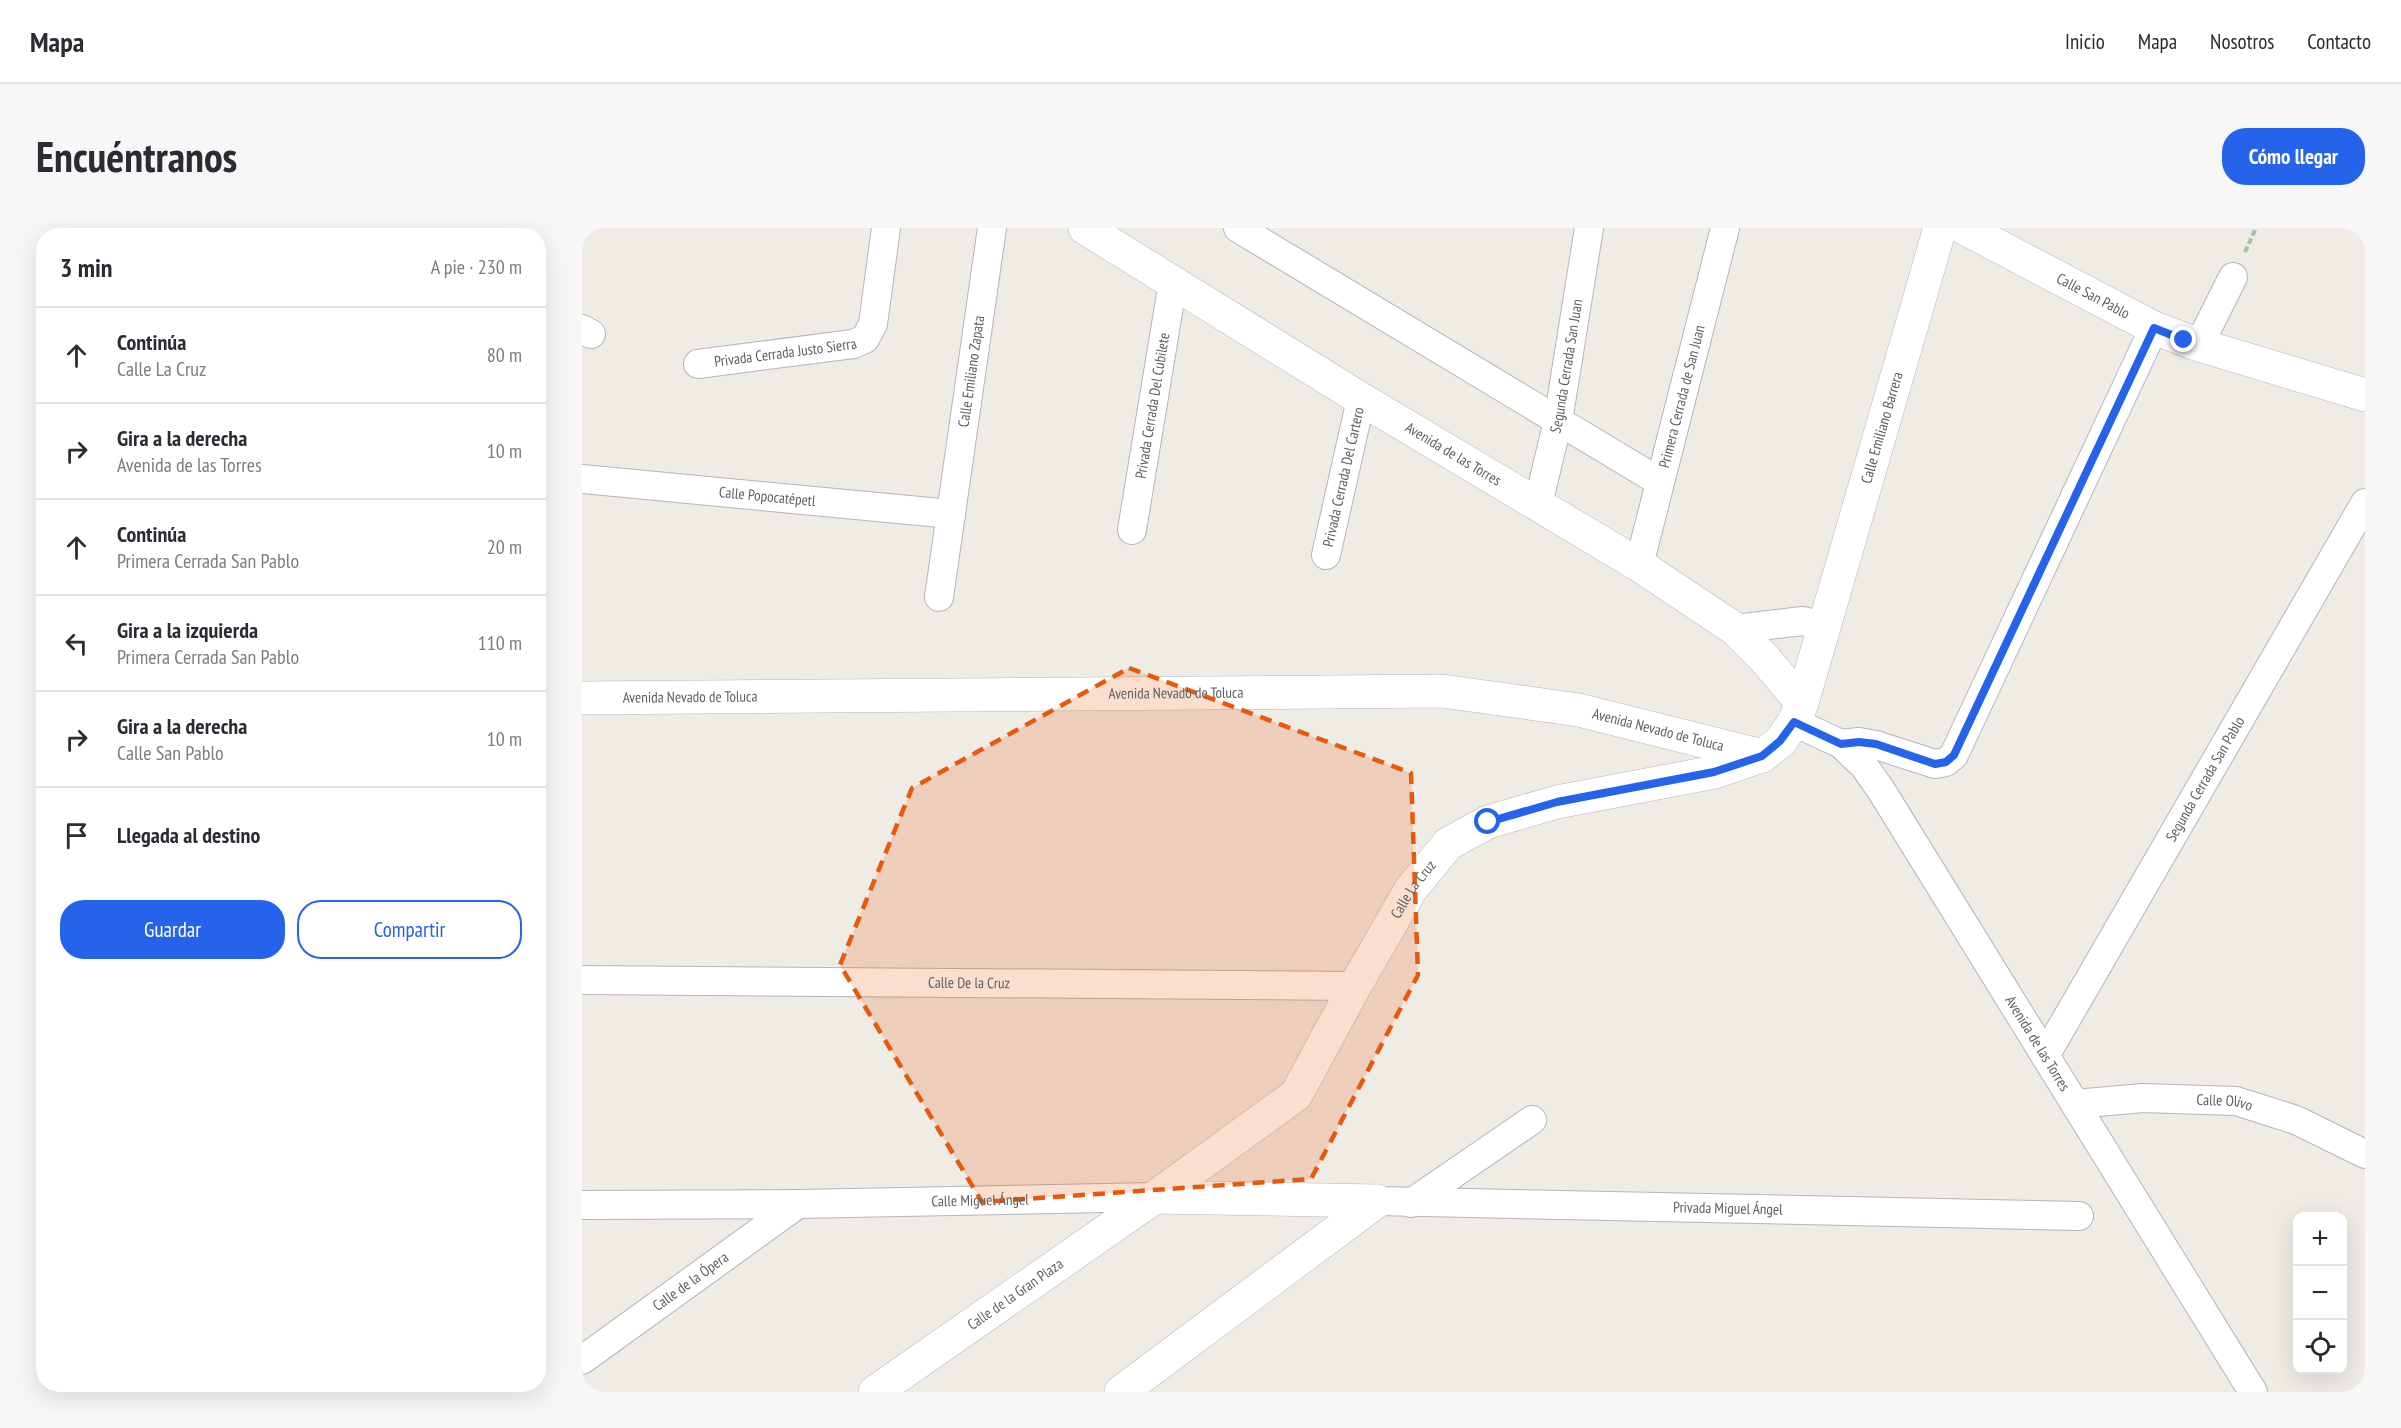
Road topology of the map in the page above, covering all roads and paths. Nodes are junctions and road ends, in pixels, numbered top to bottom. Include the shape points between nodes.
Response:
1 (886, 228) edge
2 (992, 228) edge
3 (1085, 228) edge
4 (1238, 228) edge
5 (1589, 228) edge
6 (1725, 228) edge
7 (1940, 228) edge
8 (1964, 228) edge
9 (2233, 277) dead end
10 (1173, 282) junction
11 (2154, 328) junction
12 (2199, 345) junction
13 (698, 364) dead end
14 (2365, 394) edge
15 (1361, 399) junction
16 (1558, 421) junction
17 (582, 479) edge
18 (1660, 482) junction
19 (2365, 503) edge
20 (1538, 504) junction
21 (951, 514) junction
22 (1132, 530) dead end
23 (1326, 555) dead end
24 (1639, 565) junction
25 (939, 597) dead end
26 (1825, 626) junction
27 (1735, 629) junction
28 (582, 698) edge
29 (1784, 731) junction
30 (1841, 744) junction
31 (582, 980) edge
32 (1354, 986) junction
33 (2044, 1056) junction
34 (2074, 1104) junction
35 (1532, 1120) dead end
36 (2365, 1154) edge
37 (1155, 1197) junction
38 (1377, 1202) junction
39 (798, 1203) junction
40 (1411, 1203) junction
41 (582, 1205) edge
42 (2079, 1216) dead end
43 (582, 1360) edge
44 (875, 1392) edge
45 (1121, 1392) edge
46 (2253, 1392) edge

1 - 13 street, Privada Cerrada Justo Sierra via 873,324 865,339 853,344
2 - 21 street, Calle Emiliano Zapata
3 - 10 street, Avenida de las Torres
4 - 16 street
5 - 16 street, Segunda Cerrada San Juan
6 - 18 street, Primera Cerrada de San Juan
7 - 26 street, Calle Emiliano Barrera
8 - 11 street, Calle San Pablo
9 - 12 street
10 - 15 street, Avenida de las Torres
10 - 22 street, Privada Cerrada Del Cubilete
11 - 12 street, Calle San Pablo
11 - 30 street via 1954,755 1935,764 1876,744
12 - 14 street, Calle San Pablo
15 - 20 street, Avenida de las Torres
15 - 23 street, Privada Cerrada Del Cartero
16 - 18 street
16 - 20 street, Segunda Cerrada San Juan
17 - 21 street, Calle Popocatépetl
18 - 24 street, Primera Cerrada de San Juan
19 - 33 street, Segunda Cerrada San Pablo
20 - 24 street, Avenida de las Torres
21 - 25 street, Calle Emiliano Zapata
24 - 27 street, Avenida de las Torres
26 - 27 street via 1802,621
26 - 29 street
27 - 29 street, Avenida de las Torres via 1764,658
28 - 29 street, Avenida Nevado de Toluca via 1442,691
29 - 30 street, Avenida de las Torres
29 - 32 street, Calle La Cruz via 1714,772 1557,802 1488,822 1458,838 1448,844 1411,889
30 - 33 street, Avenida de las Torres via 1881,790
31 - 32 street, Calle De la Cruz
32 - 37 street, Calle La Cruz via 1296,1095
33 - 34 street, Avenida de las Torres
34 - 36 street, Calle Olivo via 2143,1098 2236,1101 2296,1120
34 - 46 street, Avenida de las Torres
35 - 40 street
37 - 38 street, Calle Miguel Ángel
37 - 39 street, Calle Miguel Ángel
37 - 44 street, Calle de la Gran Plaza
38 - 40 street, Privada Miguel Ángel
38 - 45 street
39 - 41 street, Calle Miguel Ángel
39 - 43 street, Calle de la Ópera
40 - 42 street, Privada Miguel Ángel

